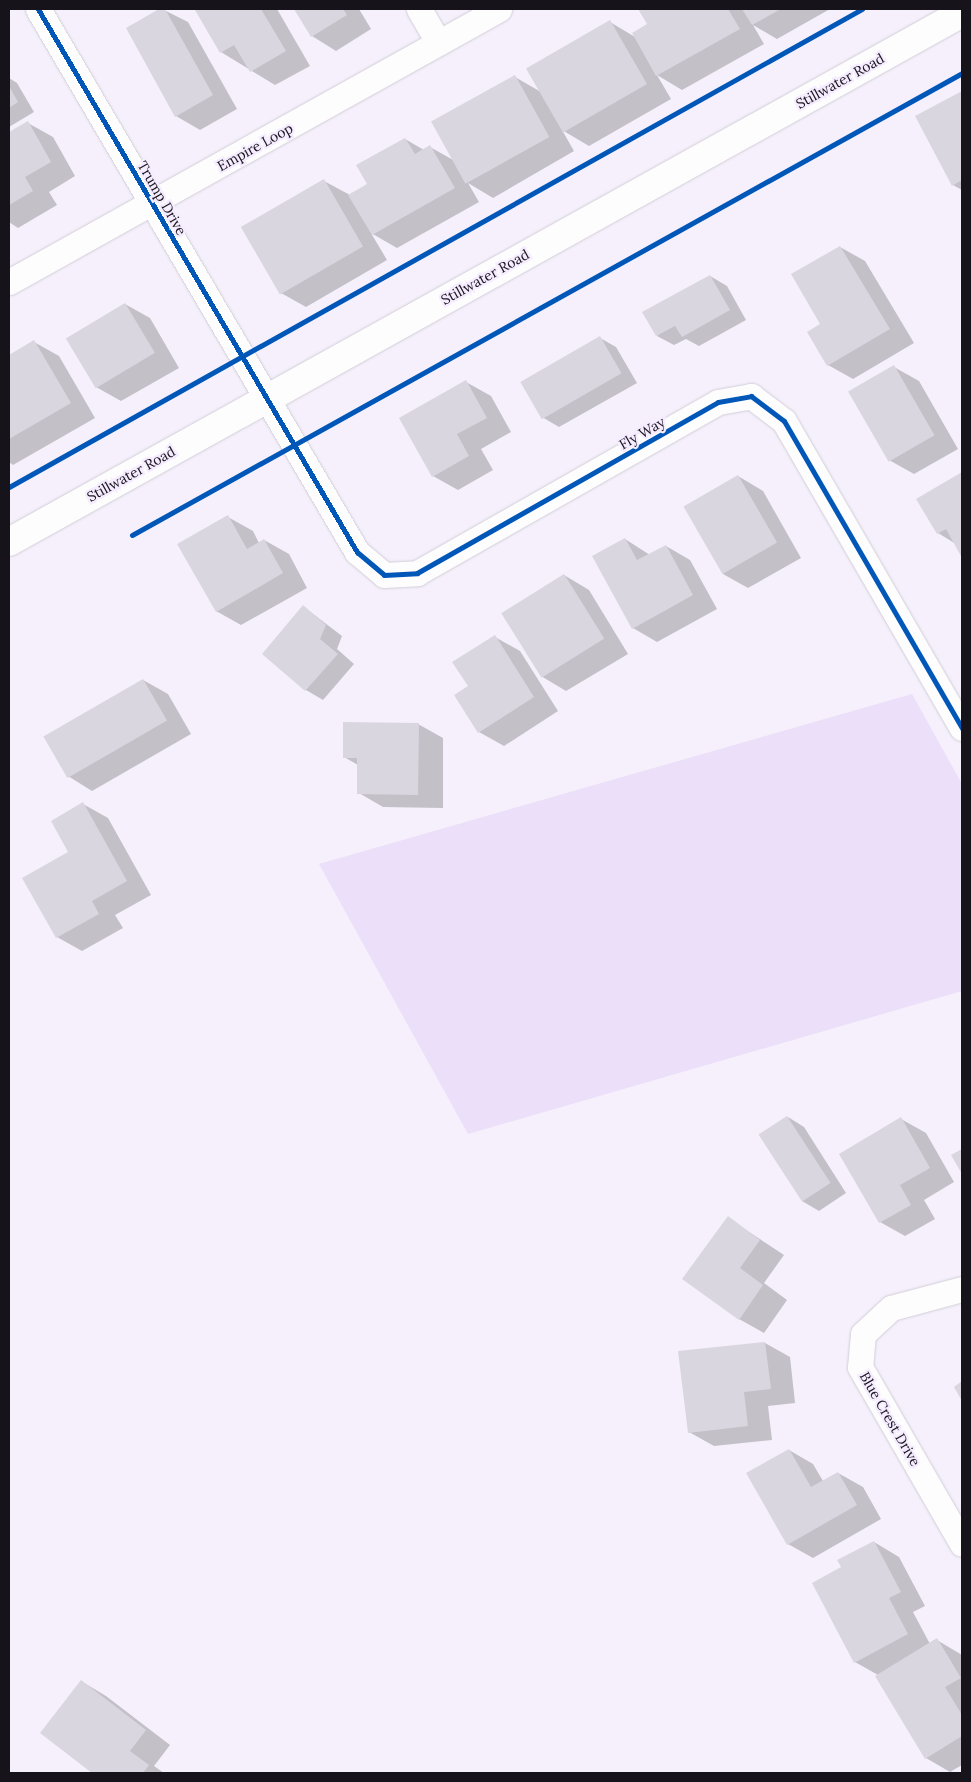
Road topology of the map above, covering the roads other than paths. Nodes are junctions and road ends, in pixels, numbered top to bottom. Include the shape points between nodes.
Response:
1 (38, 9) edge
2 (419, 9) edge
3 (499, 9) edge
4 (962, 13) edge
5 (439, 43) junction
6 (152, 204) junction
7 (9, 282) edge
8 (265, 399) junction
9 (9, 542) edge
10 (962, 728) edge
11 (962, 1289) edge
12 (962, 1544) edge

1 - 6 street, Trump Drive
2 - 5 street
3 - 5 street, Empire Loop
4 - 8 street, Stillwater Road
5 - 6 street, Empire Loop
6 - 7 street, Empire Loop
6 - 8 street, Trump Drive
8 - 9 street, Stillwater Road
8 - 10 street, Fly Way via 357,552 384,575 417,573 718,402 751,396 784,421
11 - 12 street, Blue Crest Drive via 891,1308 863,1334 860,1367

